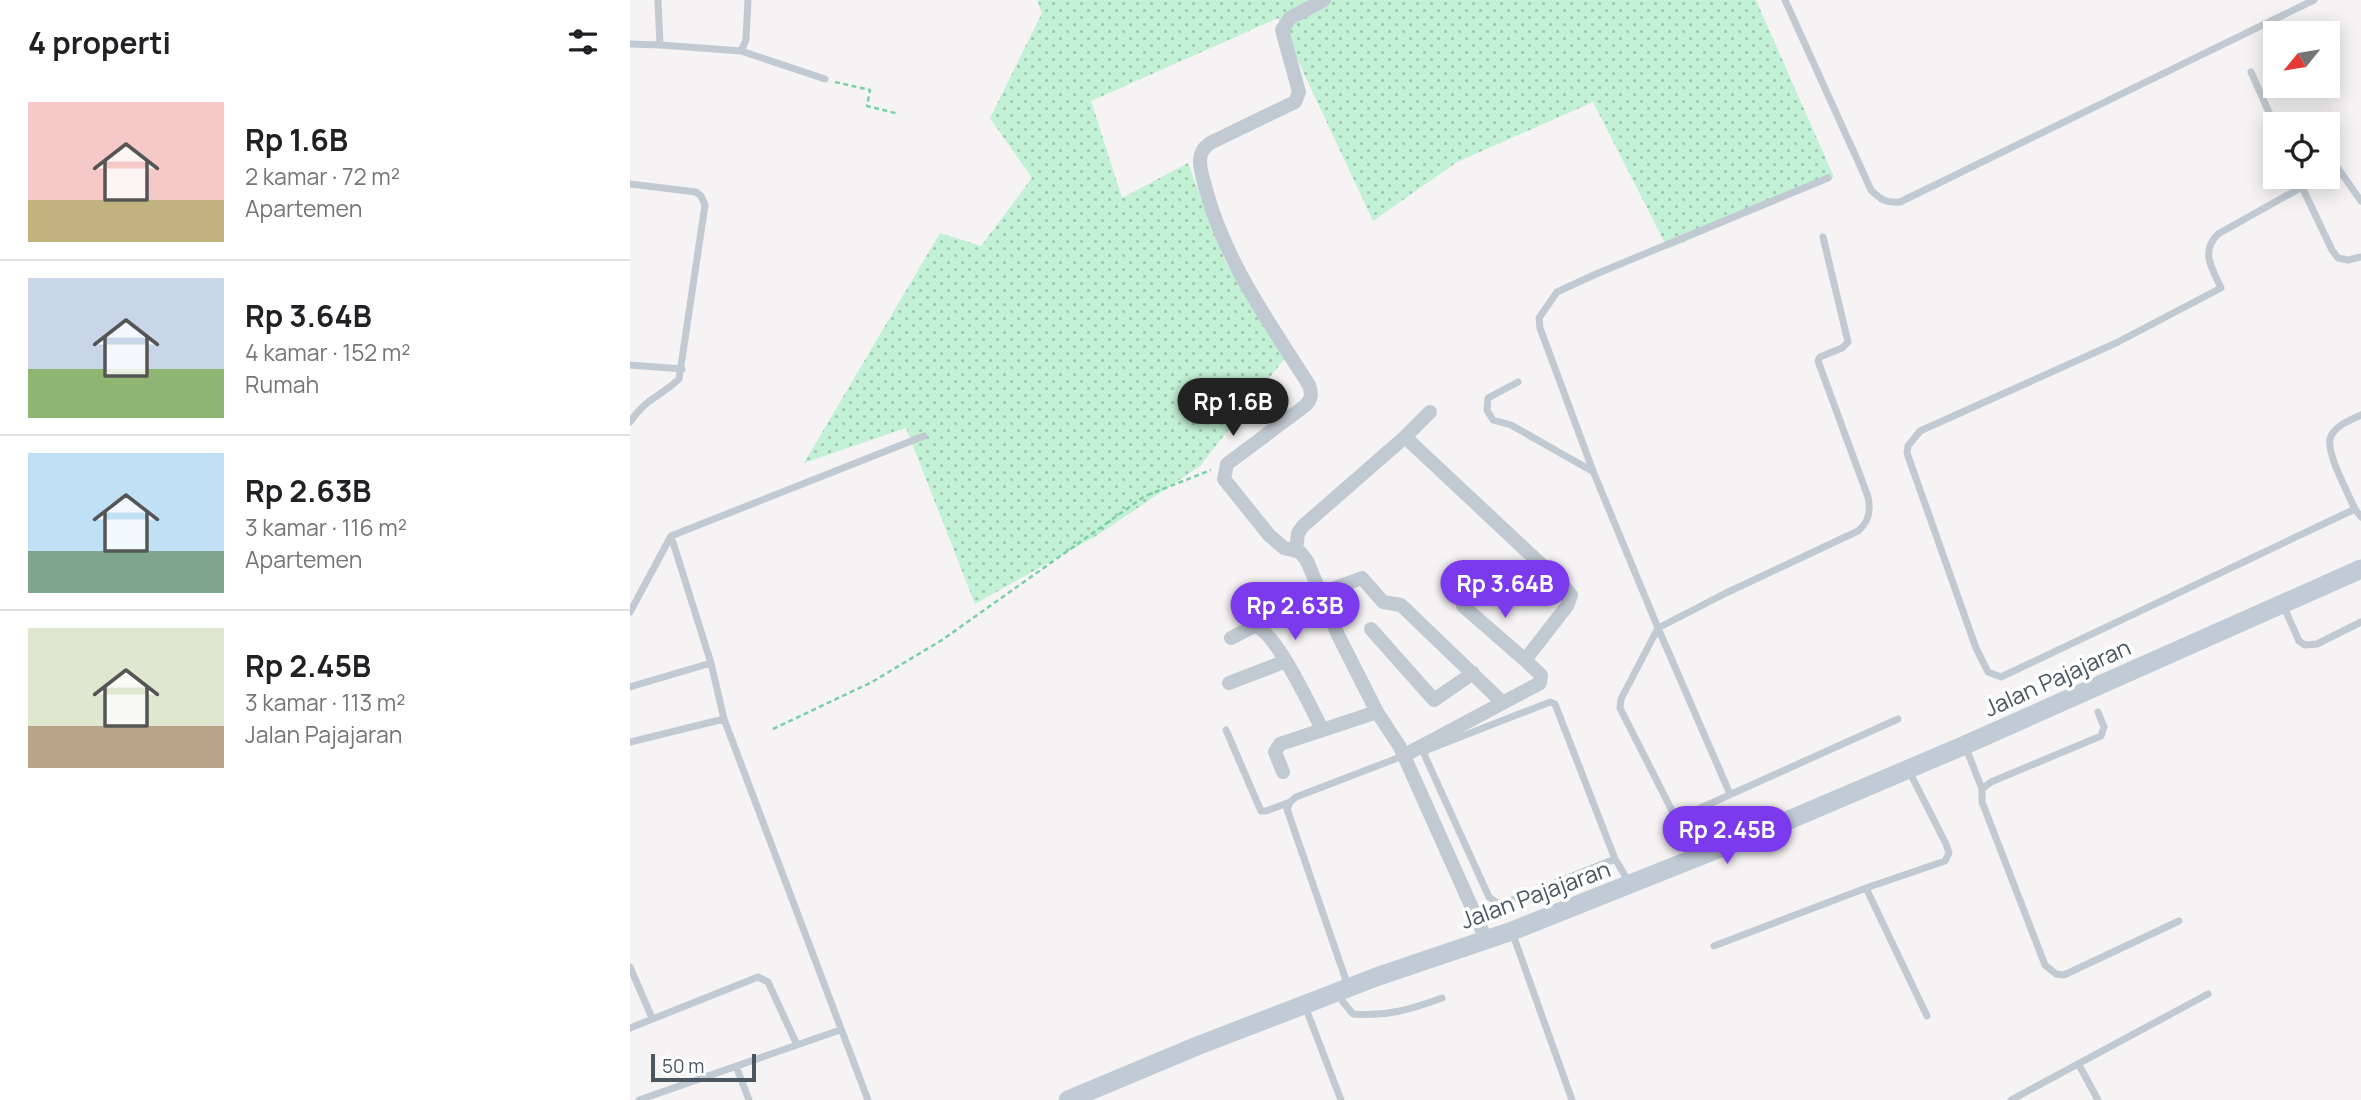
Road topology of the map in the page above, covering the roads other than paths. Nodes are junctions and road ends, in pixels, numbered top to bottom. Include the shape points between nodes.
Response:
1 (658, 0) edge
2 (748, 0) edge
3 (1324, 0) edge
4 (1785, 0) edge
5 (2314, 0) edge
6 (630, 44) edge
7 (660, 45) junction
8 (741, 51) junction
9 (2251, 72) dead end
10 (825, 79) road end
11 (2269, 112) edge
12 (2340, 171) edge
13 (1828, 178) dead end
14 (630, 184) edge
15 (2298, 189) edge
16 (2303, 189) edge
17 (2361, 201) edge
18 (1823, 237) dead end
19 (2361, 257) edge
20 (630, 365) edge
21 (682, 369) junction
22 (1518, 382) dead end
23 (1430, 412) dead end
24 (2361, 415) edge
25 (630, 422) edge
26 (924, 436) dead end
27 (1405, 437) junction
28 (1593, 471) junction
29 (2355, 509) junction
30 (2361, 517) edge
31 (671, 536) junction
32 (1296, 550) junction
33 (2361, 569) edge
34 (1321, 593) junction
35 (2282, 604) junction
36 (1464, 606) dead end
37 (630, 612) edge
38 (2361, 622) edge
39 (1658, 628) junction
40 (1371, 629) dead end
41 (1231, 638) dead end
42 (1525, 660) junction
43 (1286, 661) junction
44 (711, 663) junction
45 (1473, 673) junction
46 (1229, 682) dead end
47 (630, 687) edge
48 (1502, 702) junction
49 (1377, 712) junction
50 (2098, 712) dead end
51 (724, 719) junction
52 (1898, 719) dead end
53 (1322, 729) junction
54 (1226, 730) dead end
55 (630, 742) edge
56 (1965, 746) junction
57 (1403, 755) junction
58 (1908, 769) junction
59 (1283, 772) dead end
60 (1982, 789) junction
61 (1730, 794) junction
62 (1290, 802) junction
63 (1676, 819) junction
64 (1696, 856) junction
65 (1615, 859) junction
66 (1630, 885) junction
67 (1866, 888) junction
68 (2179, 921) dead end
69 (1512, 931) junction
70 (1486, 939) junction
71 (1714, 946) dead end
72 (630, 967) edge
73 (1343, 990) junction
74 (2208, 994) dead end
75 (1442, 998) dead end
76 (1305, 1004) junction
77 (1927, 1016) dead end
78 (652, 1018) junction
79 (630, 1028) edge
80 (840, 1030) junction
81 (797, 1045) junction
82 (2079, 1065) junction
83 (736, 1066) junction
84 (639, 1100) edge
85 (749, 1100) edge
86 (868, 1100) edge
87 (1068, 1100) edge
88 (1341, 1100) edge
89 (1572, 1100) edge
90 (2011, 1100) edge
91 (2098, 1100) edge

1 - 7 lane
2 - 8 lane
3 - 32 street via 1290,18 1282,30 1299,93 1295,103 1210,143 1199,159 1214,220 1227,248 1311,392 1306,405 1227,464 1224,475 1269,535 1284,548
4 - 5 lane via 1871,191 1892,203
6 - 7 lane
7 - 8 lane
8 - 10 lane
9 - 11 lane
12 - 17 lane
13 - 28 lane via 1595,274 1557,292 1549,301 1539,318 1540,328
14 - 21 lane via 696,192 705,205
15 - 29 lane via 2211,241 2208,253 2221,288 2116,343 1920,431 1907,453 1976,648 1988,672 2001,677
16 - 19 lane via 2338,258
18 - 39 lane via 1848,342 1818,361 1868,497 1871,509 1865,525
20 - 21 lane
21 - 25 lane via 679,379 645,402
22 - 28 lane via 1488,398 1487,410 1493,419
23 - 27 street
24 - 29 lane via 2334,430 2330,439
26 - 31 lane
27 - 32 street via 1303,526
27 - 42 street via 1569,592 1570,601
28 - 39 lane
29 - 30 lane
31 - 37 lane
31 - 44 lane
32 - 34 street via 1307,561
33 - 35 main road, Jalan Pajajaran
34 - 45 street via 1362,578 1383,601 1398,603
34 - 49 street
35 - 38 lane via 2305,645 2317,644
35 - 56 main road, Jalan Pajajaran
36 - 42 street
39 - 61 lane
39 - 63 lane via 1620,708
40 - 45 street via 1434,700
41 - 43 street via 1258,626 1267,631
42 - 48 street via 1541,675 1540,682
43 - 46 street
43 - 53 street
44 - 47 lane
44 - 51 lane
45 - 48 street
48 - 57 street
49 - 53 street
49 - 57 street
50 - 60 lane via 2104,727 2101,736
51 - 55 lane
51 - 80 lane
52 - 61 lane
53 - 59 street via 1277,747
54 - 62 lane via 1258,807 1266,811
56 - 58 main road, Jalan Pajajaran
56 - 60 lane
57 - 62 lane
57 - 70 street
58 - 64 main road, Jalan Pajajaran
58 - 67 lane via 1948,856 1945,861
60 - 68 lane via 1982,802 2045,965 2056,974 2064,975
61 - 63 lane
62 - 73 lane via 1287,809
63 - 64 lane
64 - 66 main road, Jalan Pajajaran
65 - 65 lane via 1555,704 1550,702 1424,754 1489,897 1497,903
65 - 66 lane
66 - 69 main road, Jalan Pajajaran
67 - 71 lane
67 - 77 lane
69 - 70 main road, Jalan Pajajaran
69 - 89 lane
70 - 73 main road, Jalan Pajajaran
72 - 78 lane
73 - 75 lane via 1343,1002 1353,1014 1376,1016
73 - 76 main road, Jalan Pajajaran
74 - 82 lane
76 - 87 main road, Jalan Pajajaran
76 - 88 lane
78 - 79 lane
78 - 81 lane via 758,977 768,982
80 - 81 lane
80 - 86 lane
81 - 83 lane
82 - 90 lane
82 - 91 lane
83 - 84 lane
83 - 85 lane

